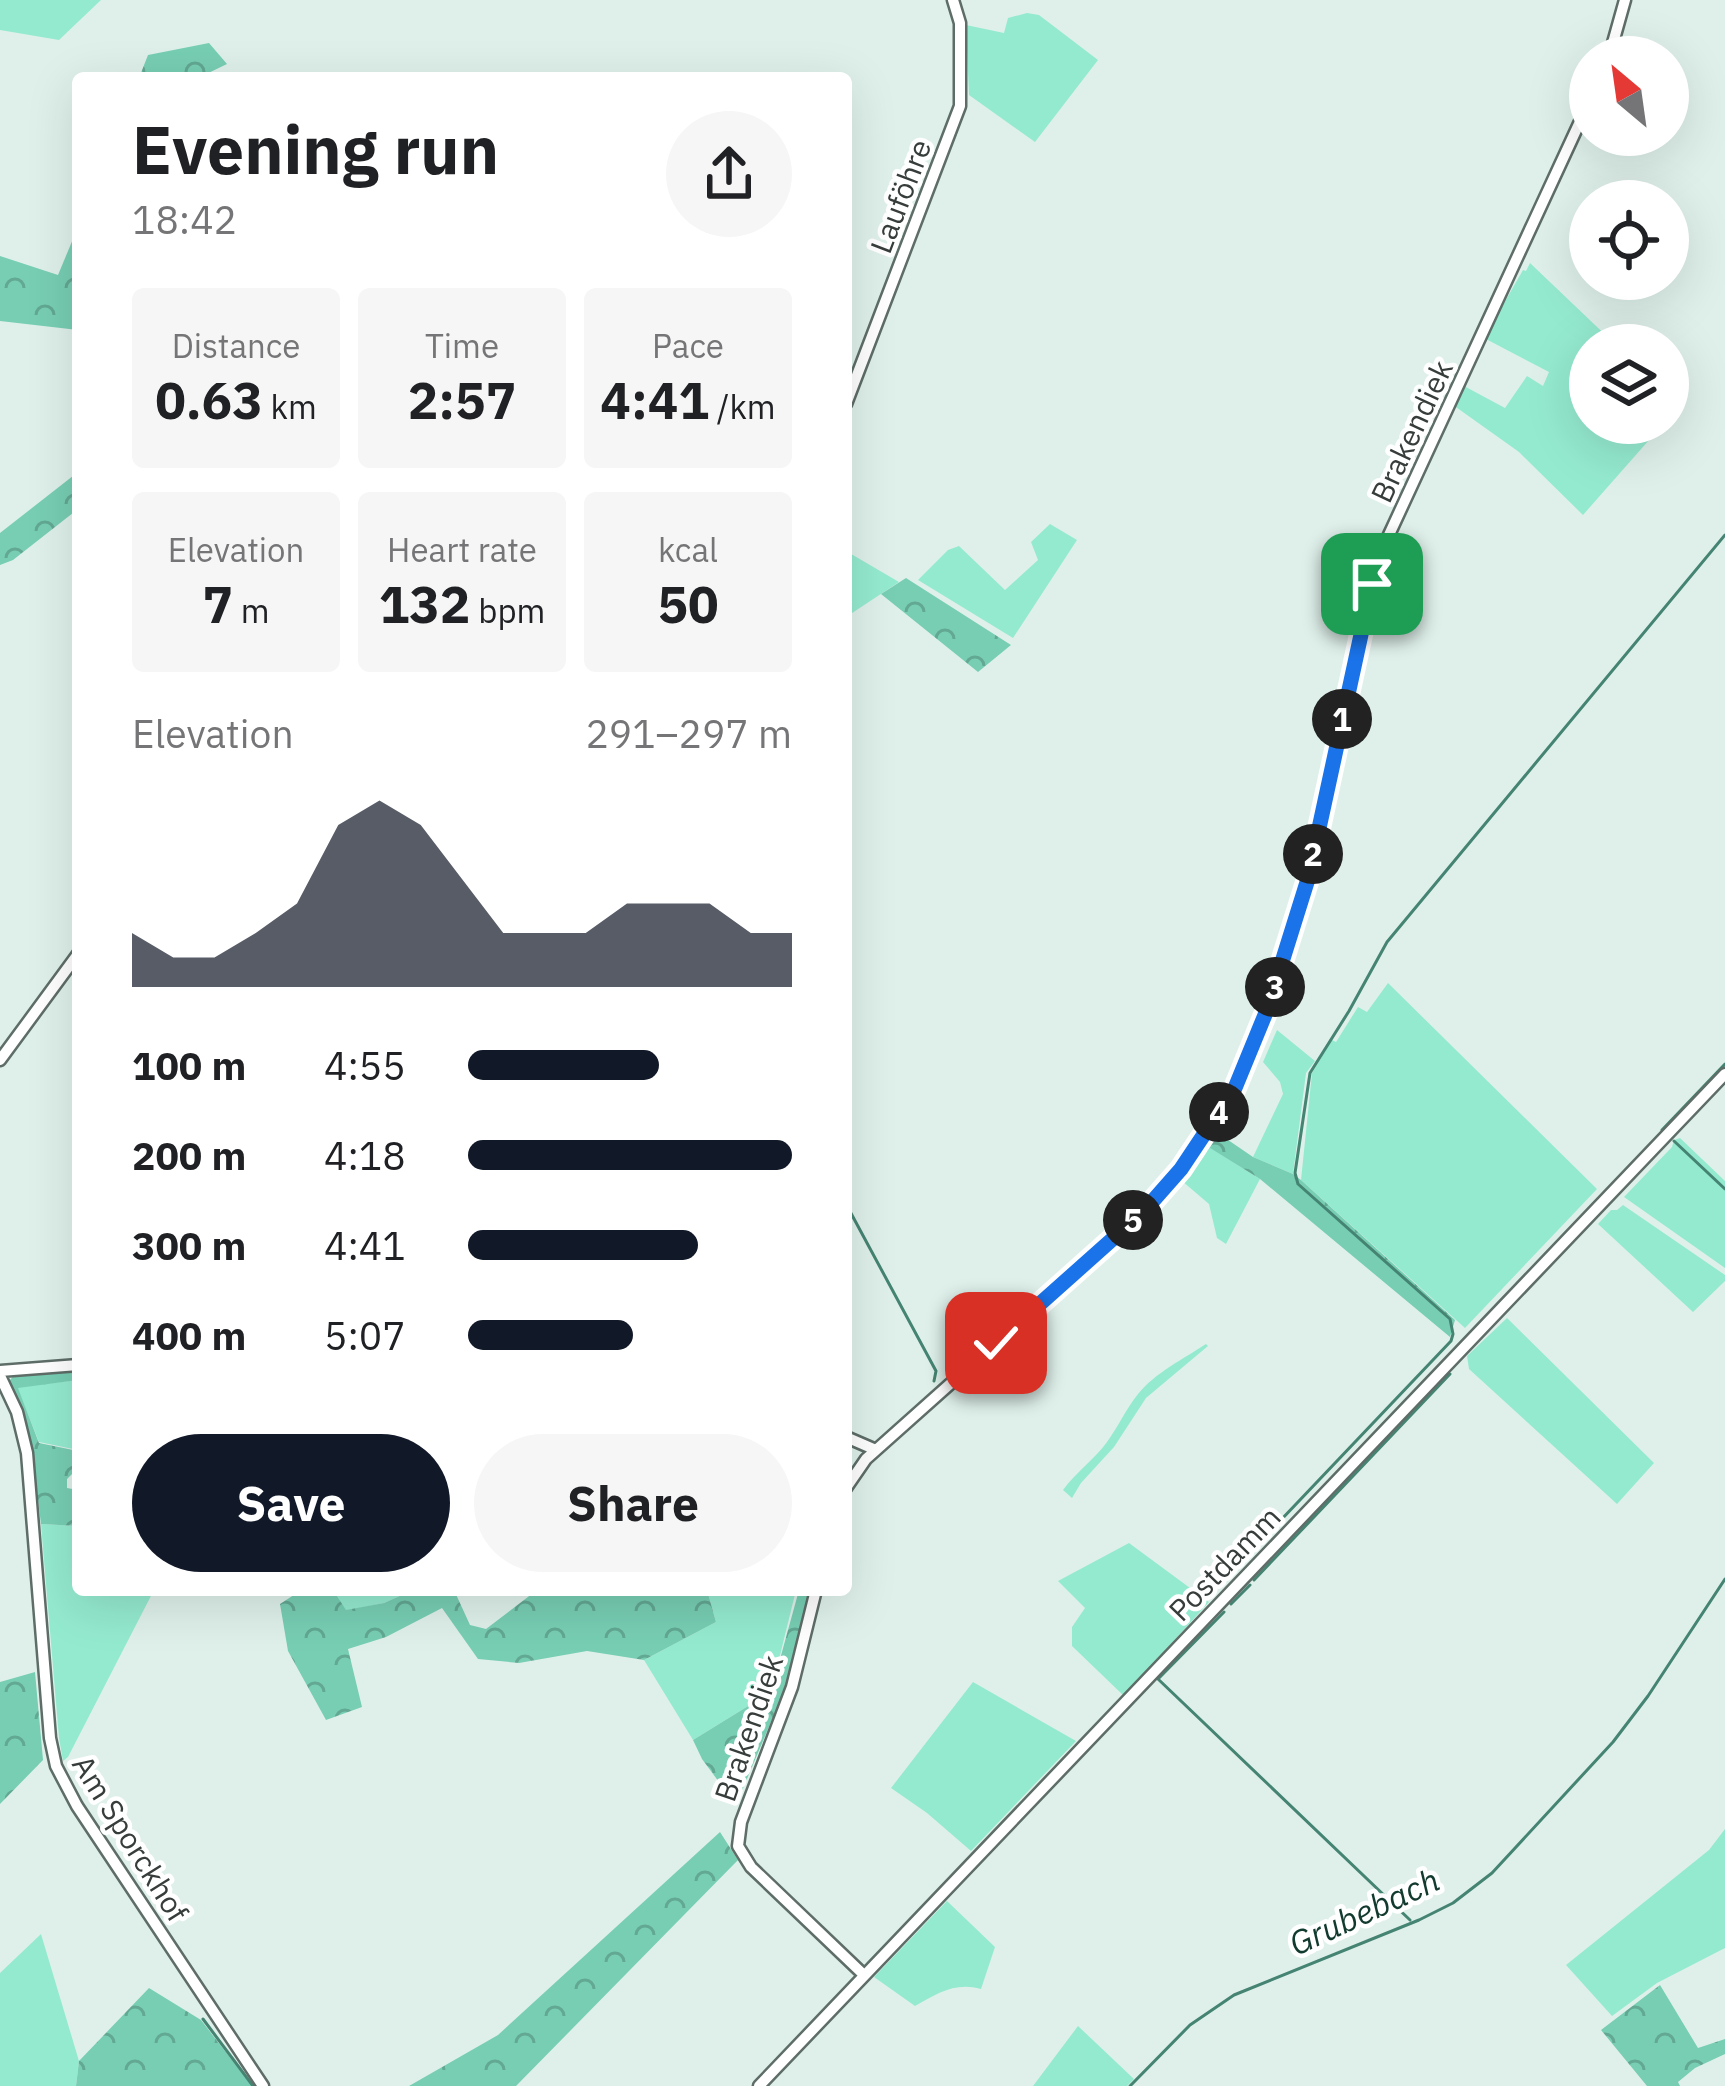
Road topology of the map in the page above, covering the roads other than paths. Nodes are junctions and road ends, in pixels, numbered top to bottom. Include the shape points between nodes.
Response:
1 (953, 0) edge
2 (1624, 0) edge
3 (1615, 36) edge
4 (1569, 145) edge
5 (852, 388) edge
6 (72, 962) edge
7 (0, 1060) edge
8 (1725, 1074) edge
9 (72, 1366) edge
10 (0, 1374) edge
11 (852, 1440) edge
12 (876, 1450) junction
13 (852, 1475) edge
14 (814, 1596) edge
15 (864, 1976) junction
16 (263, 2086) edge
17 (759, 2086) edge

1 - 5 street, Lauföhre via 960,106
2 - 3 street
4 - 12 street, Brakendiek via 1388,537 1299,913 1235,1088 1144,1211
6 - 7 street
8 - 15 street, Postdamm
9 - 10 street
10 - 16 street, Am Sporckhof via 27,1453 56,1766
11 - 12 street
12 - 13 street, Brakendiek
14 - 15 street, Brakendiek via 737,1846
15 - 17 street, Postdamm

